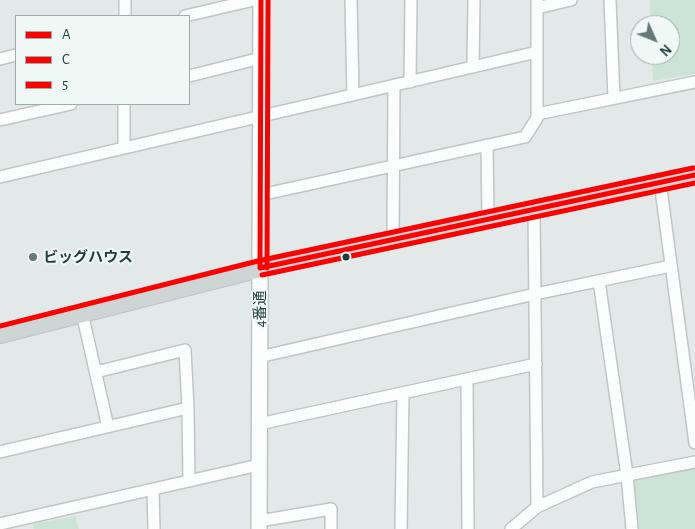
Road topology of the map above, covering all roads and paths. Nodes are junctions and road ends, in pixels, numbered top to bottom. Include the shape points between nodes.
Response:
1 (125, 0) edge
2 (254, 0) edge
3 (261, 0) edge
4 (351, 0) edge
5 (411, 0) edge
6 (474, 0) edge
7 (571, 0) edge
8 (610, 0) edge
9 (537, 4) edge
10 (125, 15) edge
11 (189, 15) edge
12 (537, 52) junction
13 (15, 55) edge
14 (261, 58) junction
15 (0, 59) edge
16 (474, 67) junction
17 (190, 76) edge
18 (410, 82) junction
19 (695, 82) edge
20 (394, 85) junction
21 (353, 95) junction
22 (614, 98) junction
23 (67, 105) edge
24 (124, 105) edge
25 (537, 114) junction
26 (260, 116) junction
27 (0, 120) edge
28 (487, 145) junction
29 (124, 148) junction
30 (394, 166) junction
31 (695, 175) edge
32 (0, 176) edge
33 (660, 182) junction
34 (260, 195) junction
35 (534, 209) junction
36 (488, 219) junction
37 (393, 240) junction
38 (671, 266) junction
39 (260, 268) junction
40 (600, 281) junction
41 (535, 294) junction
42 (82, 313) junction
43 (0, 334) edge
44 (259, 357) junction
45 (536, 364) junction
46 (96, 372) junction
47 (467, 379) junction
48 (404, 393) junction
49 (188, 408) junction
50 (259, 424) junction
51 (108, 427) junction
52 (695, 443) edge
53 (0, 452) edge
54 (695, 462) edge
55 (259, 465) junction
56 (627, 475) junction
57 (189, 481) junction
58 (153, 489) junction
59 (537, 507) junction
60 (0, 524) edge
61 (259, 525) edge
62 (154, 529) edge
63 (331, 529) edge
64 (401, 529) edge
65 (468, 529) edge
66 (511, 529) edge
67 (632, 529) edge

1 - 10 street
2 - 11 street
3 - 14 street, 4番通
4 - 21 street
5 - 18 street
6 - 16 street
7 - 9 street
8 - 22 street
9 - 12 street
12 - 16 street
12 - 25 street
13 - 15 street
14 - 17 street
14 - 26 street, 4番通
16 - 18 street
18 - 20 street
19 - 22 street
20 - 21 street
20 - 30 street
21 - 26 street
22 - 25 street
23 - 27 street
24 - 29 street
25 - 28 street via 525,137
26 - 29 street
26 - 34 street, 4番通
28 - 30 street
28 - 36 street
29 - 32 street
30 - 34 street
30 - 37 street
31 - 33 main road
33 - 35 main road
33 - 38 street
34 - 39 street, 4番通
35 - 36 main road
35 - 41 street
36 - 37 main road
37 - 39 main road
38 - 40 street
38 - 52 street
39 - 42 main road
39 - 44 street, 4番通
40 - 41 street
40 - 56 street
41 - 44 street
41 - 45 street
42 - 43 main road
42 - 46 street
44 - 50 street, 4番通
45 - 47 street
45 - 59 street
46 - 49 street via 185,350
46 - 51 street
47 - 48 street
47 - 65 street
48 - 50 street
48 - 64 street
49 - 51 street
49 - 57 street
50 - 55 street, 4番通
51 - 53 street
54 - 56 street
55 - 57 street
55 - 61 street, 4番通
56 - 59 street via 592,482
56 - 67 street
57 - 58 street
58 - 60 street
58 - 62 street
59 - 66 street
61 - 63 street via 331,508

